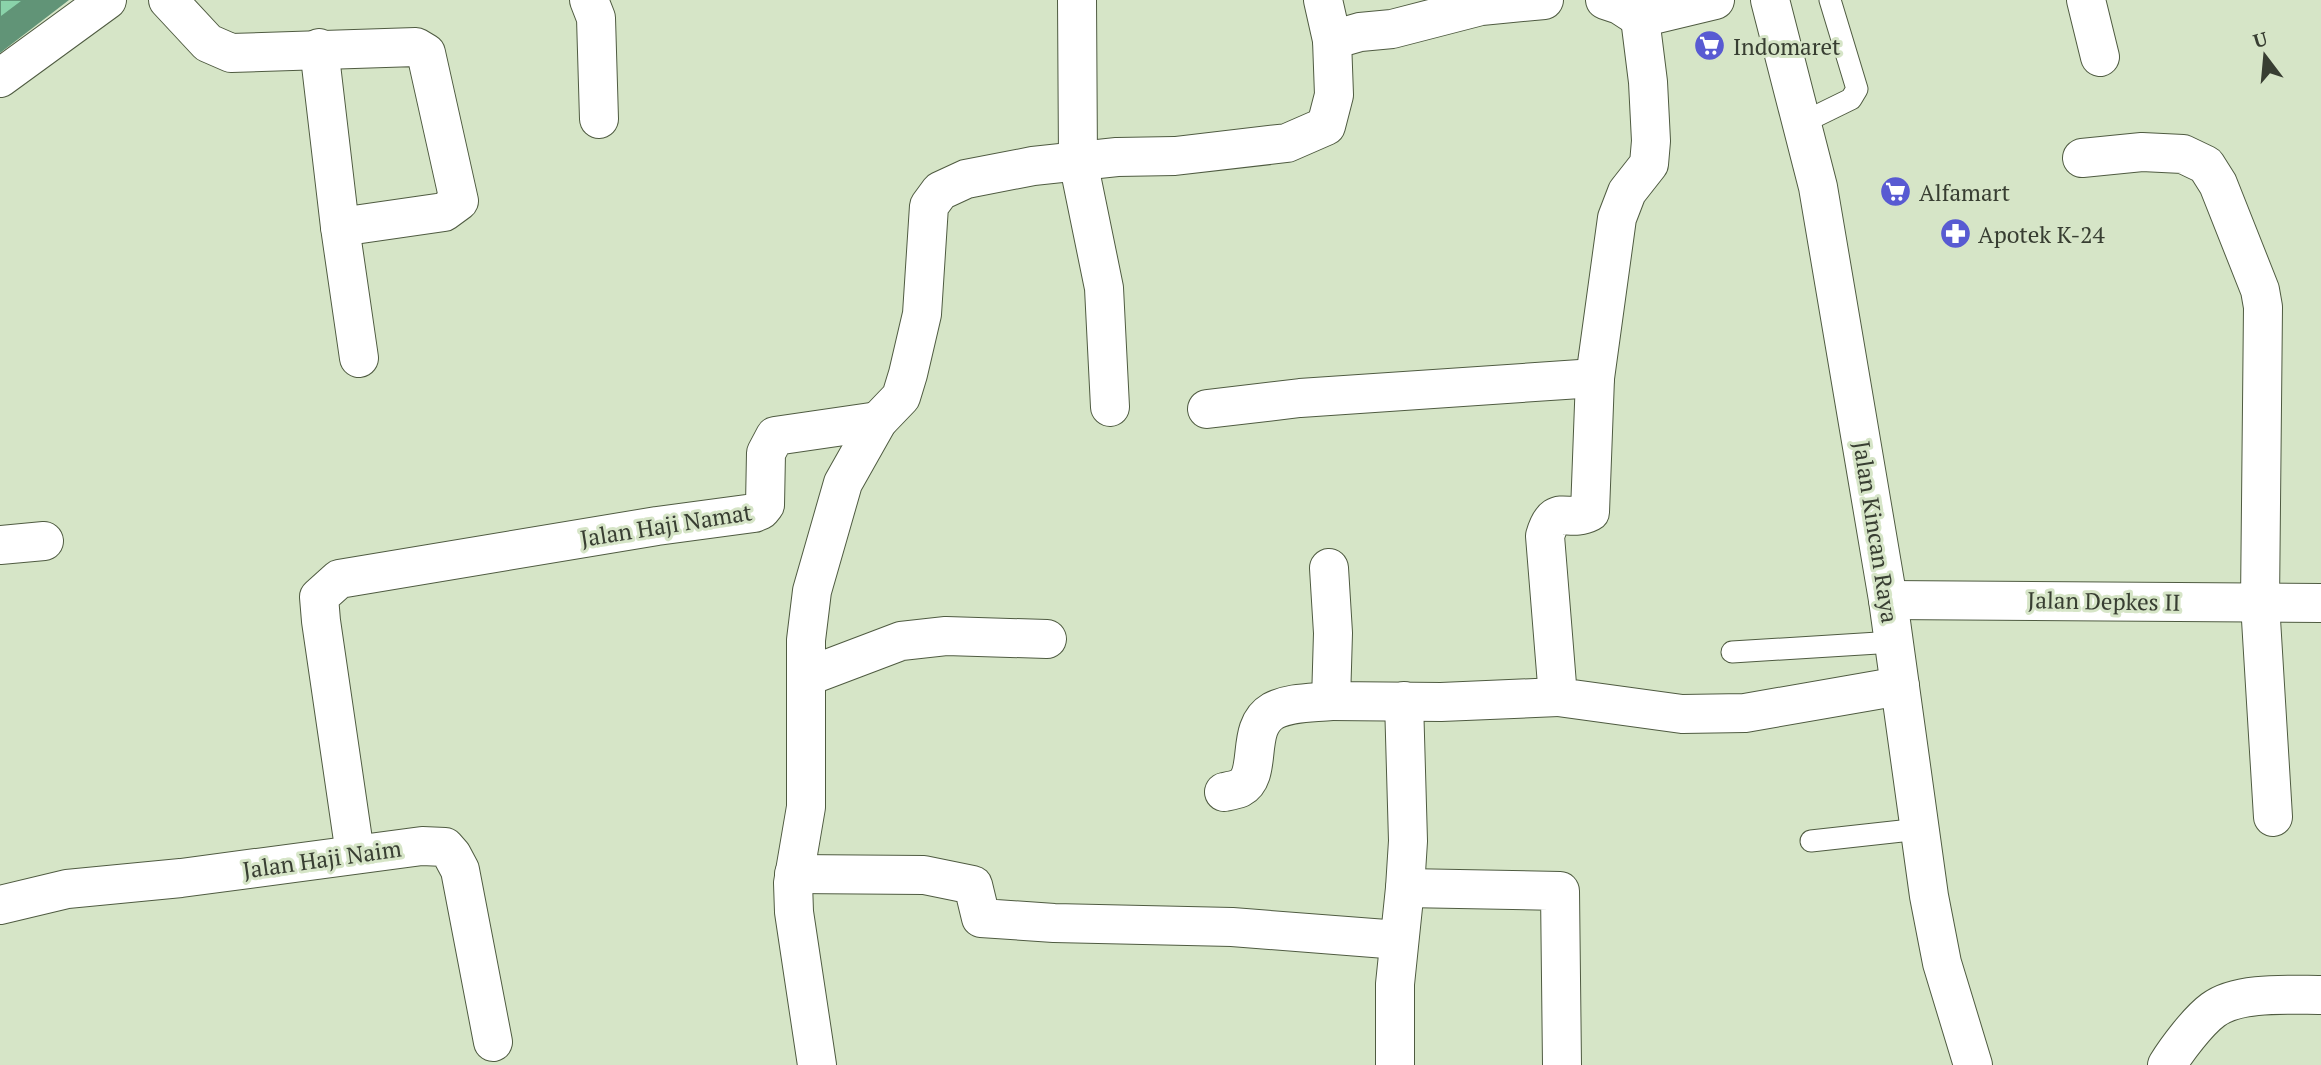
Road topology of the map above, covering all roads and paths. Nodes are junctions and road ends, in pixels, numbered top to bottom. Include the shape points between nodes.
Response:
1 (107, 0) edge
2 (168, 0) edge
3 (590, 0) edge
4 (1077, 0) edge
5 (1323, 0) edge
6 (1544, 0) edge
7 (1605, 0) edge
8 (1715, 0) edge
9 (1770, 0) edge
10 (1830, 0) edge
11 (2086, 0) edge
12 (1640, 18) junction
13 (1332, 40) junction
14 (319, 48) junction
15 (2100, 57) dead end
16 (0, 78) edge
17 (599, 119) dead end
18 (1802, 123) junction
19 (2082, 158) dead end
20 (1078, 161) junction
21 (340, 227) junction
22 (359, 358) dead end
23 (1595, 378) junction
24 (1110, 407) dead end
25 (1207, 409) dead end
26 (878, 421) junction
27 (44, 541) dead end
28 (0, 545) edge
29 (1329, 568) dead end
30 (1888, 600) junction
31 (2260, 603) junction
32 (2321, 603) edge
33 (1047, 639) dead end
34 (1894, 642) junction
35 (1732, 652) dead end
36 (806, 677) junction
37 (1900, 686) junction
38 (1558, 697) junction
39 (1331, 701) junction
40 (1404, 702) junction
41 (1224, 792) dead end
42 (2273, 817) dead end
43 (1920, 829) junction
44 (1811, 841) dead end
45 (355, 854) junction
46 (794, 874) junction
47 (1405, 888) junction
48 (0, 905) edge
49 (1399, 940) junction
50 (2321, 995) edge
51 (493, 1042) dead end
52 (817, 1065) edge
53 (1395, 1065) edge
54 (1562, 1065) edge
55 (1973, 1065) edge
56 (2168, 1065) edge

1 - 16 street
2 - 14 street via 208,43 231,53
3 - 17 street via 596,18
4 - 20 street
5 - 13 street
6 - 13 street via 1481,5
7 - 12 street
8 - 12 street
9 - 18 street, Jalan Kincan Raya
10 - 18 lane via 1857,89 1851,99
11 - 15 street
12 - 23 street via 1648,82 1649,164 1627,192 1617,218
13 - 20 street via 1334,94 1325,126 1287,143
14 - 21 street
14 - 21 street via 416,47 426,53 459,201 444,212
18 - 30 street, Jalan Kincan Raya via 1822,213
19 - 31 street via 2142,152 2183,154 2206,165 2251,264 2263,307
20 - 24 street via 1104,288
20 - 26 street via 966,179 940,191 929,206 922,314 914,354 901,397
21 - 22 street
23 - 25 street via 1300,398
23 - 38 street via 1591,512 1556,515 1545,536
26 - 36 street via 843,484 811,591
26 - 45 street, Jalan Haji Namat via 775,436 766,453 765,505 754,513 339,579 319,597
27 - 28 street
29 - 39 street
30 - 31 street, Jalan Depkes II
30 - 34 street, Jalan Kincan Raya
31 - 32 street, Jalan Depkes II
31 - 42 street
33 - 36 street via 946,636 901,641
34 - 35 lane
34 - 37 street, Jalan Kincan Raya
36 - 46 street via 806,807
37 - 38 street via 1745,713 1682,714
37 - 43 street, Jalan Kincan Raya
38 - 40 street
39 - 40 street
39 - 41 street via 1288,705 1271,712 1256,734 1247,782
40 - 47 street
43 - 44 lane
43 - 55 street, Jalan Kincan Raya via 1942,963
45 - 48 street, Jalan Haji Naim via 67,889
45 - 51 street, Jalan Haji Naim via 422,846 445,847 452,855 460,870
46 - 49 street via 924,875 973,885 981,918 1232,927
46 - 52 street via 794,912
47 - 49 street
47 - 54 street via 1560,891
49 - 53 street
50 - 56 street via 2268,995 2214,1009

